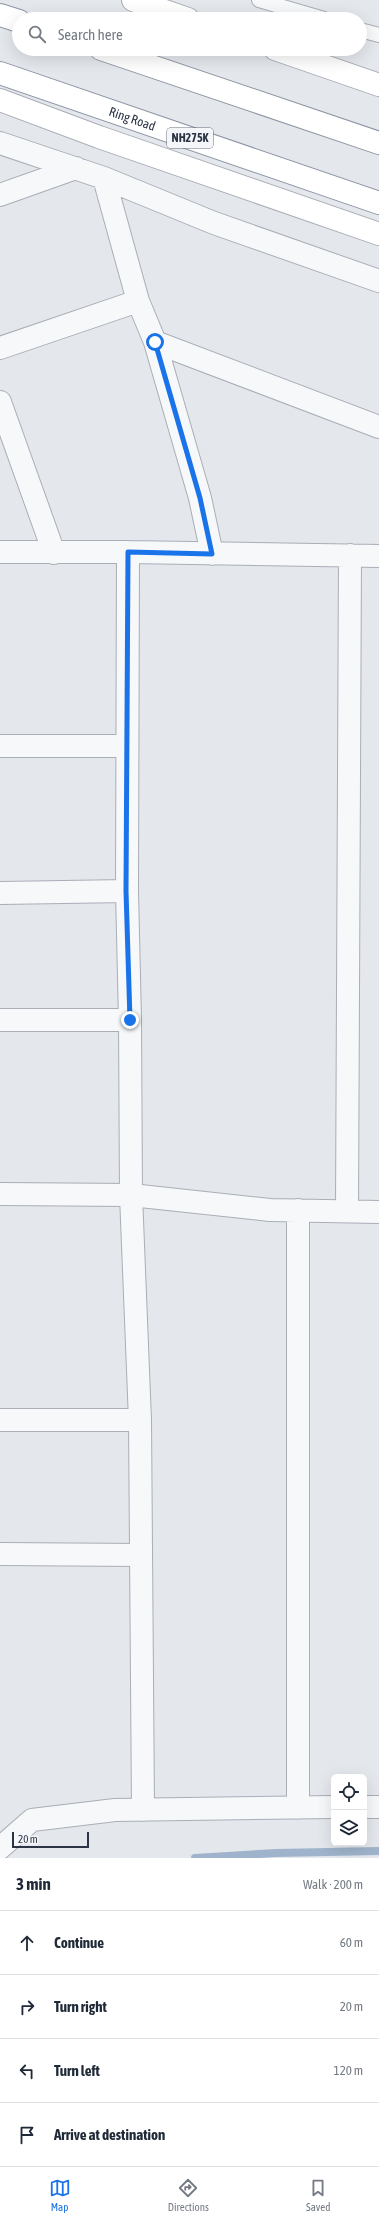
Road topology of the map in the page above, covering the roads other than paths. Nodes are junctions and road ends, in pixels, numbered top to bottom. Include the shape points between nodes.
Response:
1 (133, 0) edge
2 (259, 0) edge
3 (168, 12) edge
4 (300, 12) edge
5 (0, 15) edge
6 (12, 19) edge
7 (367, 32) edge
8 (379, 35) edge
9 (122, 56) edge
10 (295, 56) edge
11 (0, 73) edge
12 (378, 83) edge
13 (0, 100) edge
14 (0, 143) edge
15 (379, 143) edge
16 (76, 168) junction
17 (104, 178) junction
18 (0, 195) edge
19 (379, 203) edge
20 (379, 234) edge
21 (379, 282) edge
22 (138, 301) junction
23 (155, 342) junction
24 (0, 348) edge
25 (0, 402) edge
26 (379, 427) edge
27 (0, 552) edge
28 (128, 552) junction
29 (54, 553) junction
30 (212, 554) junction
31 (350, 555) junction
32 (379, 556) edge
33 (0, 746) edge
34 (126, 746) junction
35 (126, 891) junction
36 (0, 893) edge
37 (0, 1020) edge
38 (130, 1020) junction
39 (0, 1194) edge
40 (131, 1195) junction
41 (298, 1210) junction
42 (347, 1211) junction
43 (379, 1212) edge
44 (0, 1420) edge
45 (140, 1420) junction
46 (0, 1554) edge
47 (141, 1555) junction
48 (331, 1807) edge
49 (367, 1807) edge
50 (379, 1807) edge
51 (298, 1808) junction
52 (143, 1810) junction
53 (0, 1848) edge

1 - 3 main road
2 - 4 lane
5 - 6 main road
7 - 8 lane
9 - 15 main road
10 - 12 main road
11 - 19 main road, Ring Road / NH275K
13 - 20 main road via 99,138
14 - 16 street
16 - 17 street
16 - 18 street
17 - 21 street via 214,223
17 - 22 street
22 - 23 street
22 - 24 street
23 - 26 street
23 - 30 street via 200,498
25 - 29 street
27 - 29 street
28 - 29 street
28 - 30 street
28 - 34 street
30 - 31 street
31 - 32 street
31 - 42 street
33 - 34 street
34 - 35 street
35 - 36 street
35 - 38 street
37 - 38 street
38 - 40 street
39 - 40 street
40 - 41 street via 270,1210
40 - 45 street
41 - 42 street
41 - 51 street
42 - 43 street
44 - 45 street
45 - 47 street
46 - 47 street
47 - 52 street
48 - 51 street
49 - 50 street
51 - 52 street
52 - 53 street via 115,1810 32,1820

